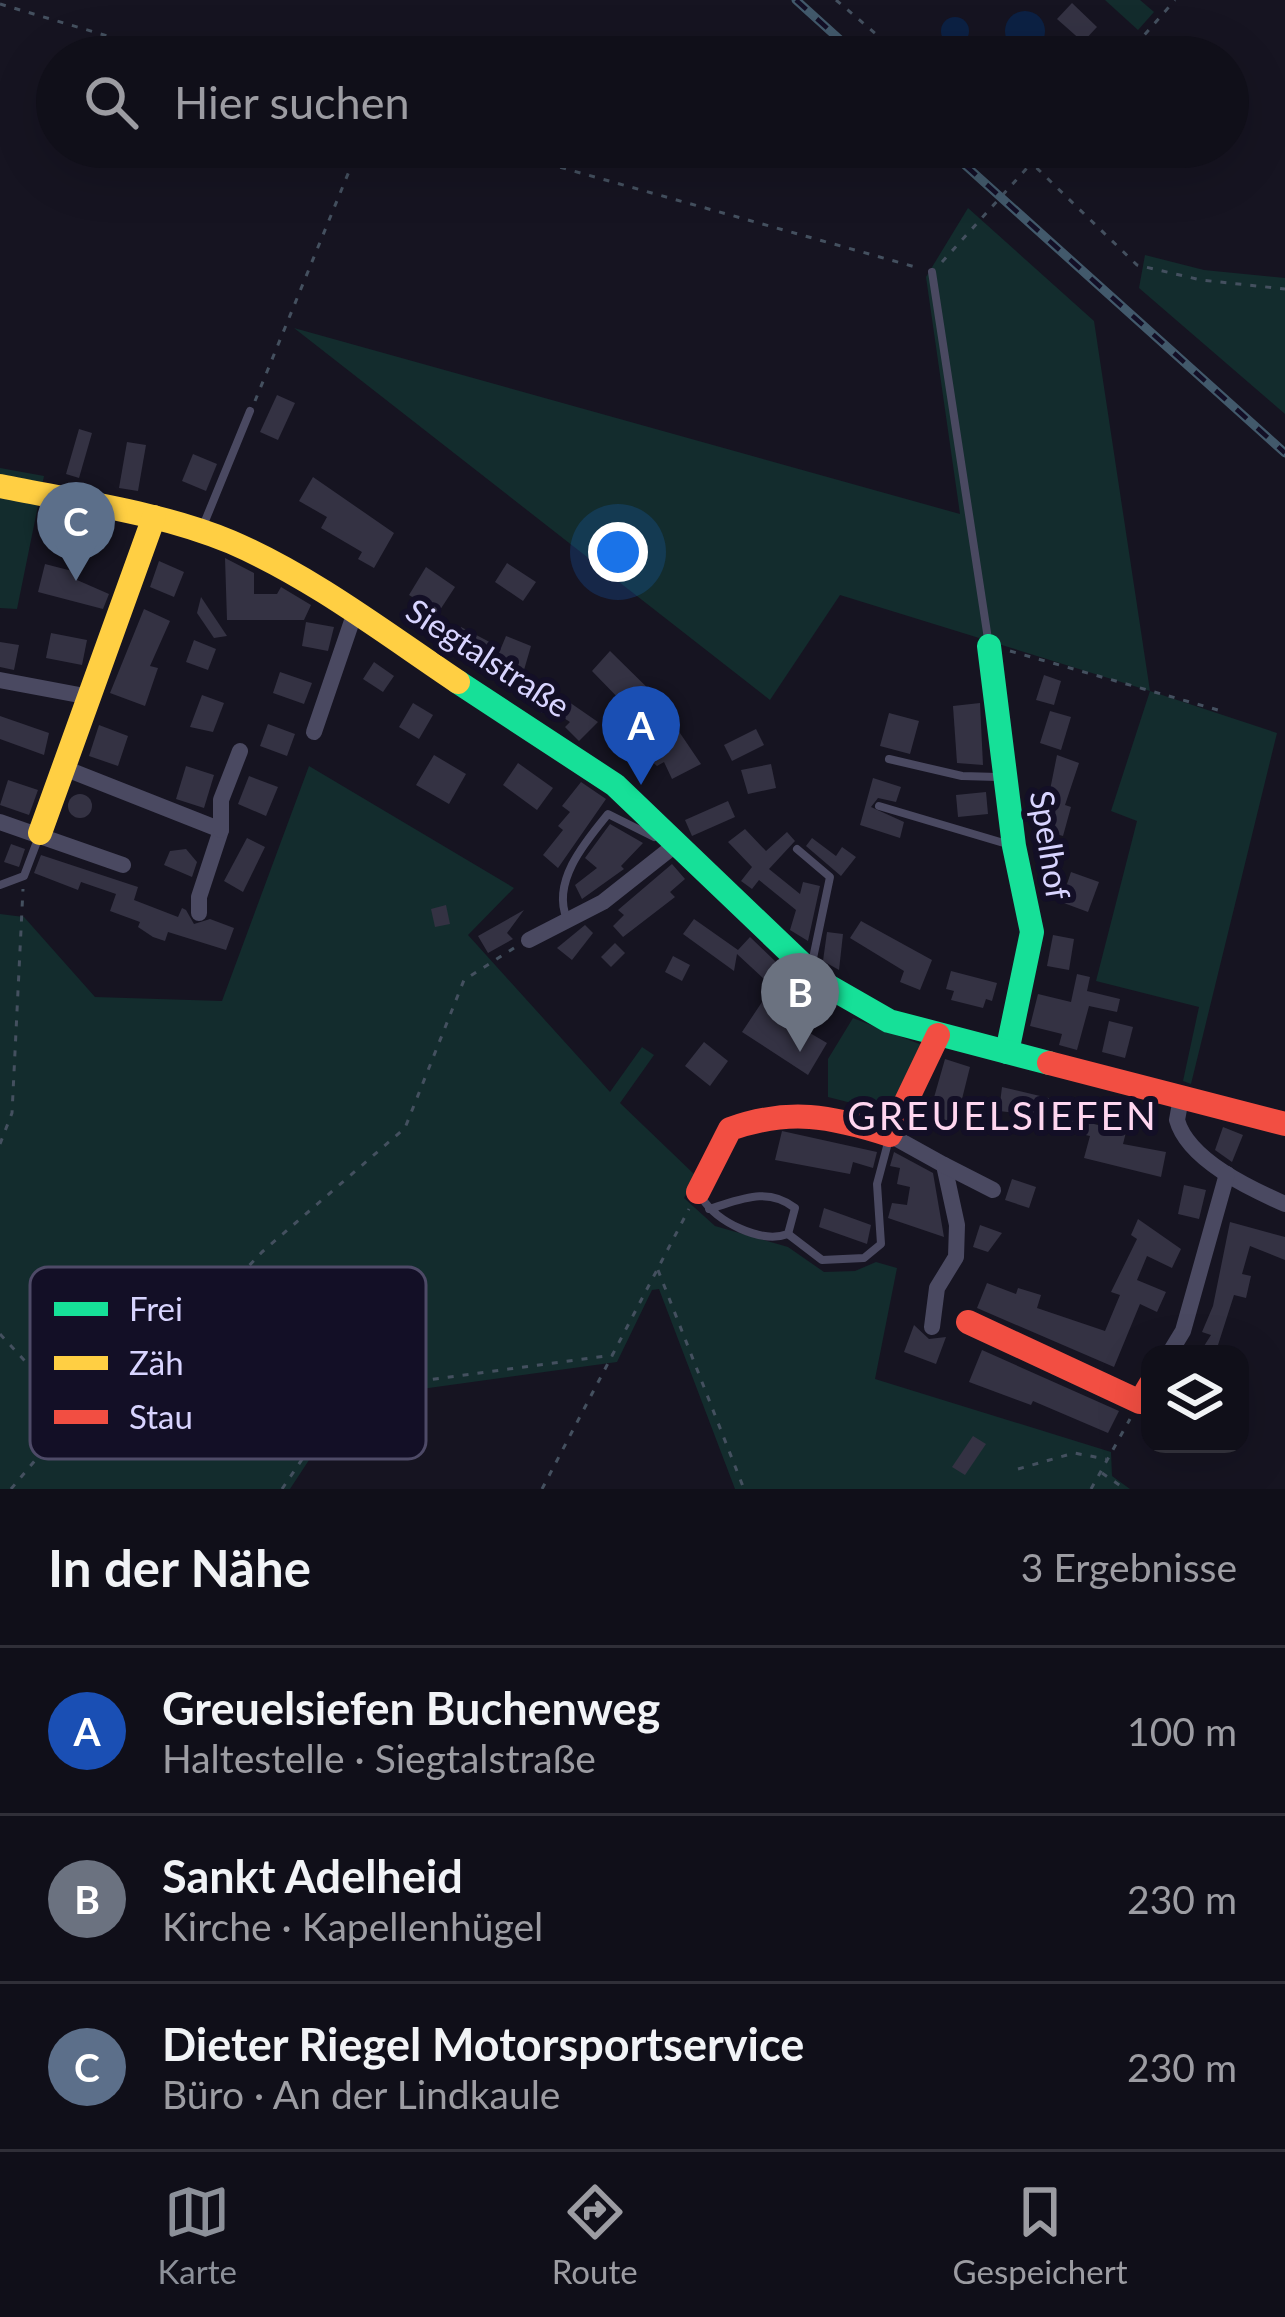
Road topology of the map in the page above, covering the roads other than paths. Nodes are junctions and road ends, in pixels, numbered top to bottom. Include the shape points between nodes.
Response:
1 (932, 272) road end
2 (250, 411) road end
3 (0, 486) edge
4 (154, 517) junction
5 (202, 531) junction
6 (355, 612) junction
7 (990, 651) joint
8 (0, 680) edge
9 (90, 697) junction
10 (314, 732) dead end
11 (240, 751) dead end
12 (890, 759) dead end
13 (64, 768) junction
14 (1006, 778) junction
15 (879, 806) dead end
16 (0, 822) edge
17 (221, 830) junction
18 (40, 832) junction
19 (677, 844) junction
20 (1014, 846) junction
21 (797, 849) dead end
22 (123, 865) dead end
23 (0, 885) edge
24 (199, 913) dead end
25 (568, 920) junction
26 (529, 940) road end
27 (810, 971) junction
28 (938, 1036) junction
29 (1007, 1052) junction
30 (1181, 1098) junction
31 (1285, 1124) edge
32 (890, 1135) junction
33 (944, 1165) junction
34 (1227, 1174) junction
35 (993, 1190) dead end
36 (704, 1200) junction
37 (1285, 1204) edge
38 (788, 1234) junction
39 (968, 1322) dead end
40 (932, 1327) dead end
41 (1174, 1345) edge
42 (1141, 1392) edge

1 - 7 lane
2 - 5 lane
3 - 4 main road, Siegtalstraße
4 - 5 main road, Siegtalstraße
4 - 9 main road
5 - 6 main road, Siegtalstraße via 264,557
6 - 10 street
6 - 19 main road, Siegtalstraße via 564,747
7 - 14 main road, Spelhof
8 - 9 street
9 - 13 main road
11 - 17 street via 221,800
12 - 14 lane
13 - 17 street
13 - 18 main road
14 - 20 main road, Spelhof
15 - 20 lane
16 - 18 street
17 - 24 street
18 - 22 street
18 - 23 lane via 24,875
19 - 25 street via 626,887
19 - 25 lane via 608,814 570,871 561,904
19 - 27 main road, Siegtalstraße
20 - 29 main road, Spelhof via 1031,932
21 - 27 lane via 830,877
25 - 26 street
27 - 28 main road, Siegtalstraße via 860,1008
28 - 29 main road, Siegtalstraße
28 - 32 main road
29 - 30 main road, Siegtalstraße
30 - 31 main road, Siegtalstraße
30 - 34 street via 1180,1130
32 - 33 street
32 - 36 main road via 798,1108 762,1116 730,1129
32 - 38 lane via 877,1184 881,1244 864,1258 822,1260
33 - 35 street
33 - 40 street via 956,1257 937,1288
34 - 37 street
34 - 41 street
36 - 38 lane via 734,1225 776,1239
36 - 38 lane via 779,1195 795,1208
39 - 42 main road

